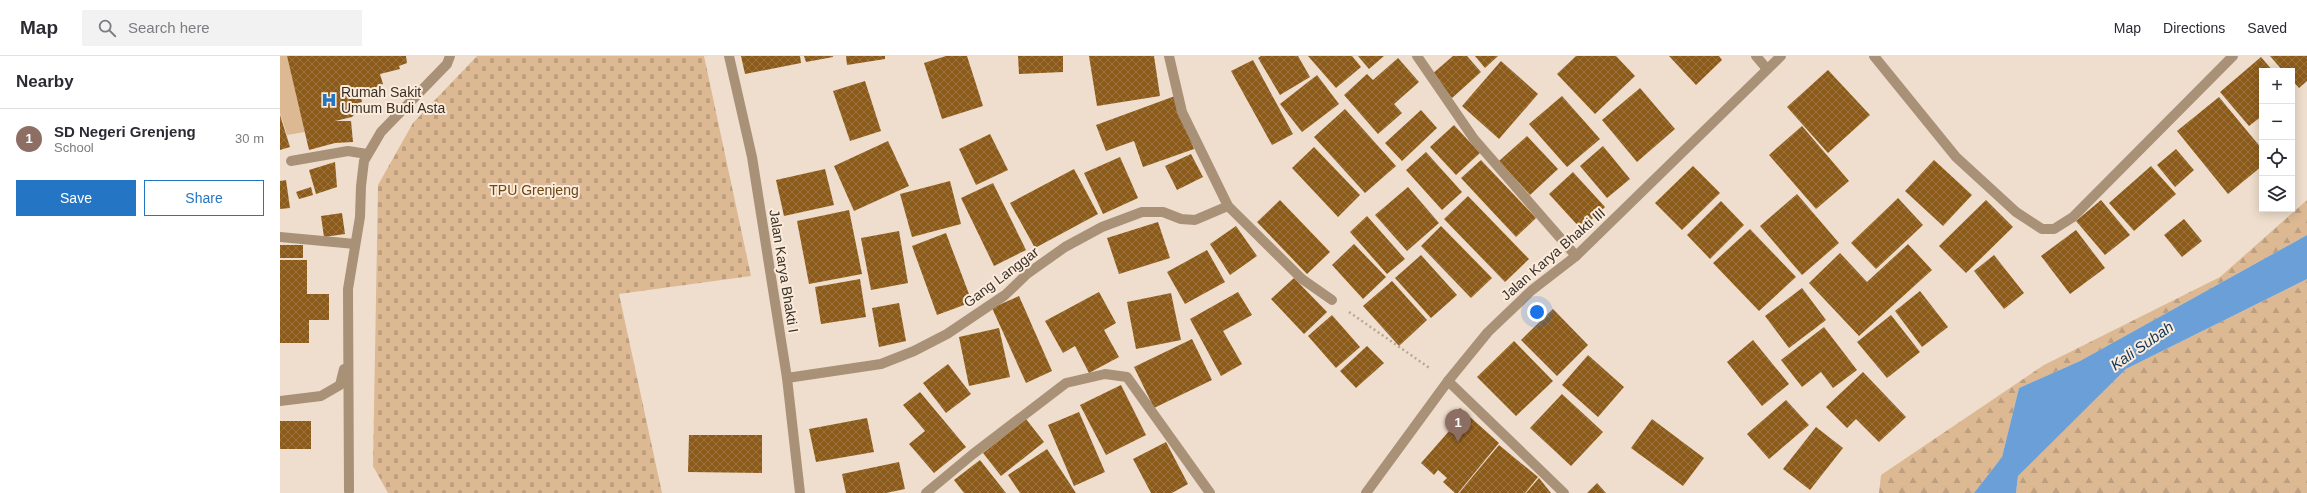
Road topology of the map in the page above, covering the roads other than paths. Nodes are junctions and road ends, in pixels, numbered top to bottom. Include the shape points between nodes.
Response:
1 (450, 56) edge
2 (729, 56) edge
3 (1169, 56) edge
4 (1417, 56) edge
5 (1756, 56) edge
6 (1781, 56) edge
7 (1874, 56) edge
8 (2232, 56) edge
9 (1767, 69) junction
10 (367, 154) junction
11 (291, 161) dead end
12 (1228, 206) junction
13 (280, 237) edge
14 (355, 244) junction
15 (1576, 256) junction
16 (1332, 300) road end
17 (348, 355) junction
18 (787, 378) junction
19 (1448, 381) junction
20 (280, 401) edge
21 (349, 491) dead end
22 (800, 493) edge
23 (926, 493) edge
24 (1210, 493) edge
25 (1366, 493) edge
26 (1564, 493) edge

1 - 10 street via 447,64 381,132
2 - 18 street, Jalan Karya Bhakti I via 752,157
3 - 12 street via 1182,112
4 - 15 street via 1474,139
5 - 9 street
6 - 9 street, Jalan Karya Bhakti III
7 - 8 street via 1956,157 2016,212 2042,229 2054,229 2073,217
9 - 15 street, Jalan Karya Bhakti III
10 - 11 street via 348,151
10 - 14 street
12 - 16 street via 1302,279
12 - 18 street, Gang Langgar via 1195,220 1181,219 1163,212 1142,212 1102,227 1065,247 1027,274 1005,294 947,334 914,351 881,364
13 - 14 street
14 - 17 street via 348,289
15 - 19 street, Jalan Karya Bhakti III via 1532,290 1488,332
17 - 20 street via 340,385 321,396
17 - 21 street
18 - 22 street, Jalan Karya Bhakti I
19 - 25 street, Jalan Karya Bhakti III
19 - 26 street
23 - 24 street via 1066,383 1105,374 1127,377

